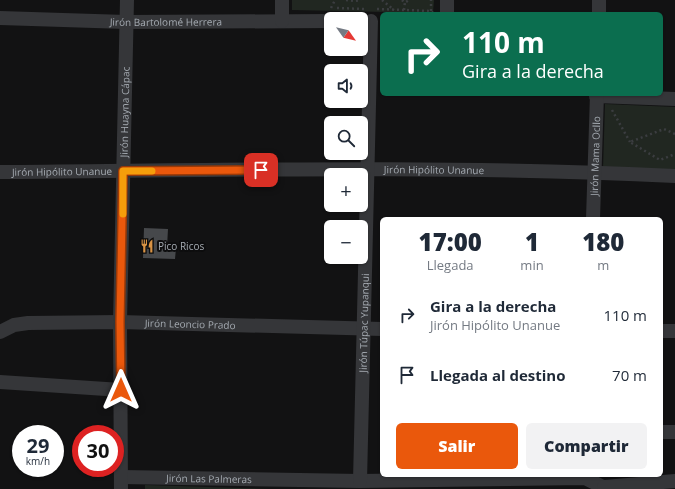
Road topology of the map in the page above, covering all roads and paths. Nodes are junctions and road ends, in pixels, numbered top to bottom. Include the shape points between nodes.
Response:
1 (127, 0) edge
2 (282, 0) edge
3 (335, 0) edge
4 (346, 0) edge
5 (361, 0) edge
6 (382, 0) edge
7 (409, 0) edge
8 (431, 0) edge
9 (447, 0) edge
10 (599, 0) edge
11 (403, 1) edge
12 (394, 10) junction
13 (404, 10) junction
14 (446, 12) edge
15 (599, 12) edge
16 (0, 18) edge
17 (282, 21) junction
18 (324, 21) edge
19 (371, 21) edge
20 (126, 22) junction
21 (596, 96) edge
22 (612, 96) edge
23 (675, 100) edge
24 (611, 108) junction
25 (618, 109) dead end
26 (611, 116) dead end
27 (675, 134) edge
28 (630, 142) junction
29 (675, 154) edge
30 (324, 169) edge
31 (368, 169) joint
32 (123, 171) junction
33 (0, 172) edge
34 (594, 172) junction
35 (675, 176) edge
36 (367, 212) edge
37 (593, 217) edge
38 (120, 322) junction
39 (364, 329) junction
40 (380, 329) edge
41 (663, 331) edge
42 (675, 331) edge
43 (0, 332) edge
44 (0, 382) edge
45 (121, 390) junction
46 (663, 432) edge
47 (675, 432) edge
48 (360, 481) junction
49 (585, 481) edge
50 (675, 481) edge
51 (121, 483) edge
52 (345, 485) edge
53 (606, 488) edge

1 - 20 street, Jirón Huayna Cápac
2 - 17 street
3 - 12 path via 331,8
4 - 5 path
6 - 12 path
7 - 11 path
8 - 13 path via 430,11
9 - 14 street
10 - 15 street
11 - 13 path
12 - 13 path
16 - 20 street, Jirón Bartolomé Herrera
17 - 18 street, Jirón Bartolomé Herrera
17 - 20 street, Jirón Bartolomé Herrera
19 - 31 street, Jirón Túpac Yupanqui
20 - 32 street, Jirón Huayna Cápac
21 - 34 street, Jirón Mama Ocllo
22 - 23 street
24 - 25 path
24 - 26 path
24 - 28 path
27 - 28 path via 664,129
28 - 29 path via 660,160
30 - 32 street, Jirón Hipólito Unanue
31 - 34 street, Jirón Hipólito Unanue
32 - 33 street, Jirón Hipólito Unanue
32 - 38 street, Jirón Huayna Cápac
34 - 35 street, Jirón Hipólito Unanue
34 - 37 street, Jirón Mama Ocllo
36 - 39 street, Jirón Túpac Yupanqui
38 - 39 street, Jirón Leoncio Prado
38 - 43 street, Jirón Leoncio Prado via 28,323 14,325
38 - 45 street, Jirón Huayna Cápac
39 - 40 street, Jirón Leoncio Prado
39 - 48 street, Jirón Túpac Yupanqui
41 - 42 street
44 - 45 street
45 - 51 street, Jirón Huayna Cápac
46 - 47 street
48 - 49 street, Jirón Las Palmeras
48 - 52 street, Jirón Las Palmeras
49 - 53 street
50 - 53 street
51 - 52 street, Jirón Las Palmeras

